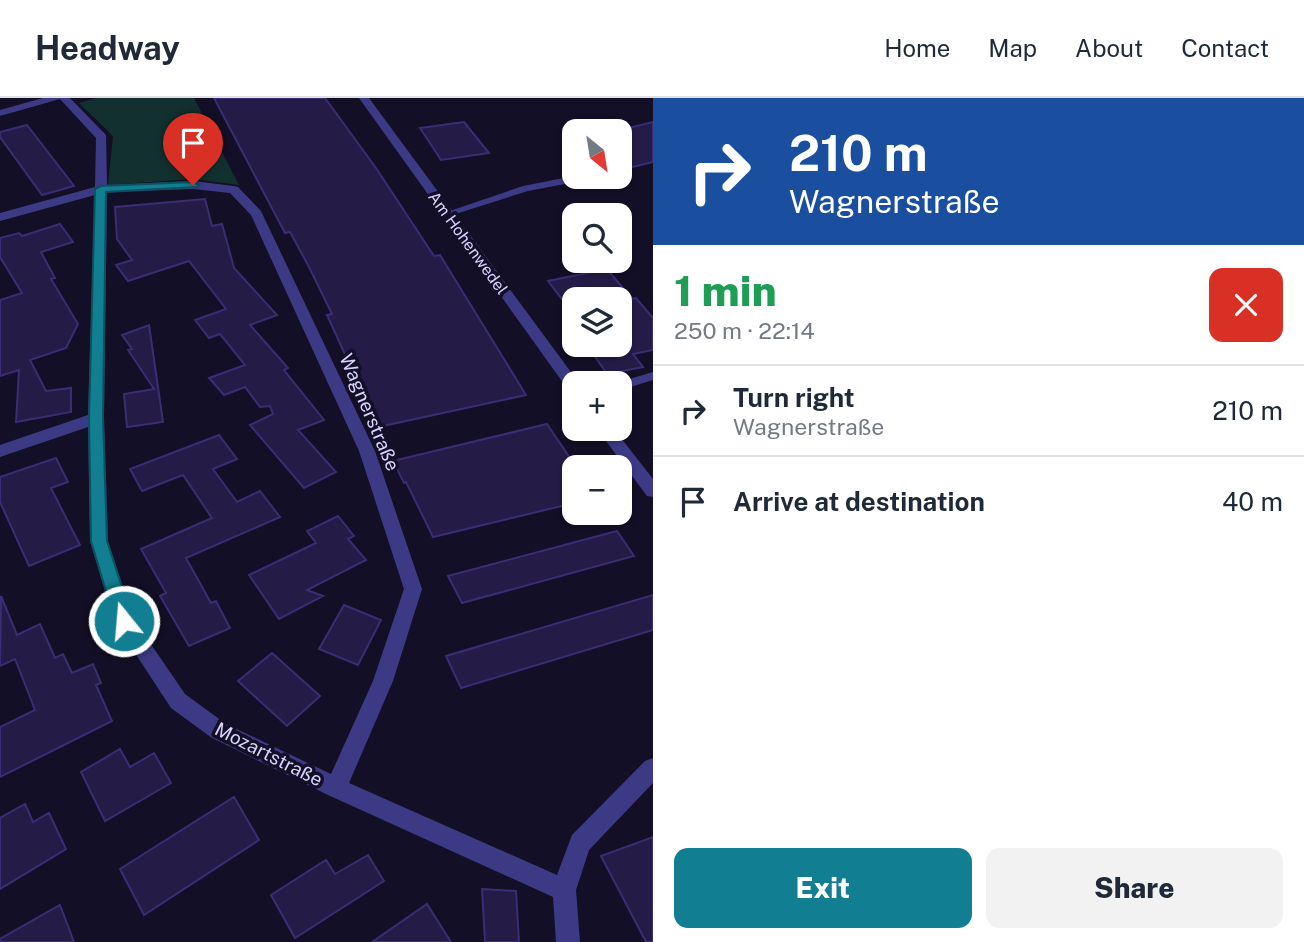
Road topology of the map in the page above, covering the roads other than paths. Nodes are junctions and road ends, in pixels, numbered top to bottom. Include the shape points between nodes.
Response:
1 (55, 98) edge
2 (64, 98) edge
3 (364, 98) edge
4 (0, 113) edge
5 (562, 181) edge
6 (101, 189) junction
7 (446, 214) junction
8 (0, 217) edge
9 (562, 371) edge
10 (653, 376) edge
11 (632, 382) edge
12 (96, 418) junction
13 (615, 441) edge
14 (0, 451) edge
15 (653, 491) edge
16 (653, 768) edge
17 (336, 788) junction
18 (564, 890) junction
19 (568, 942) edge

1 - 4 street
2 - 6 street, Mozartstraße via 102,137
3 - 7 street, Am Hohenwedel
5 - 7 lane
6 - 8 street
6 - 12 street, Mozartstraße
6 - 17 street, Wagnerstraße via 193,185 234,190 257,214 367,452 413,589 383,681
7 - 9 street, Am Hohenwedel
10 - 11 lane
12 - 14 street
12 - 17 street, Mozartstraße via 99,541 124,621 178,701 219,731
13 - 15 street
16 - 18 street via 580,843
17 - 18 street, Mozartstraße
18 - 19 street

